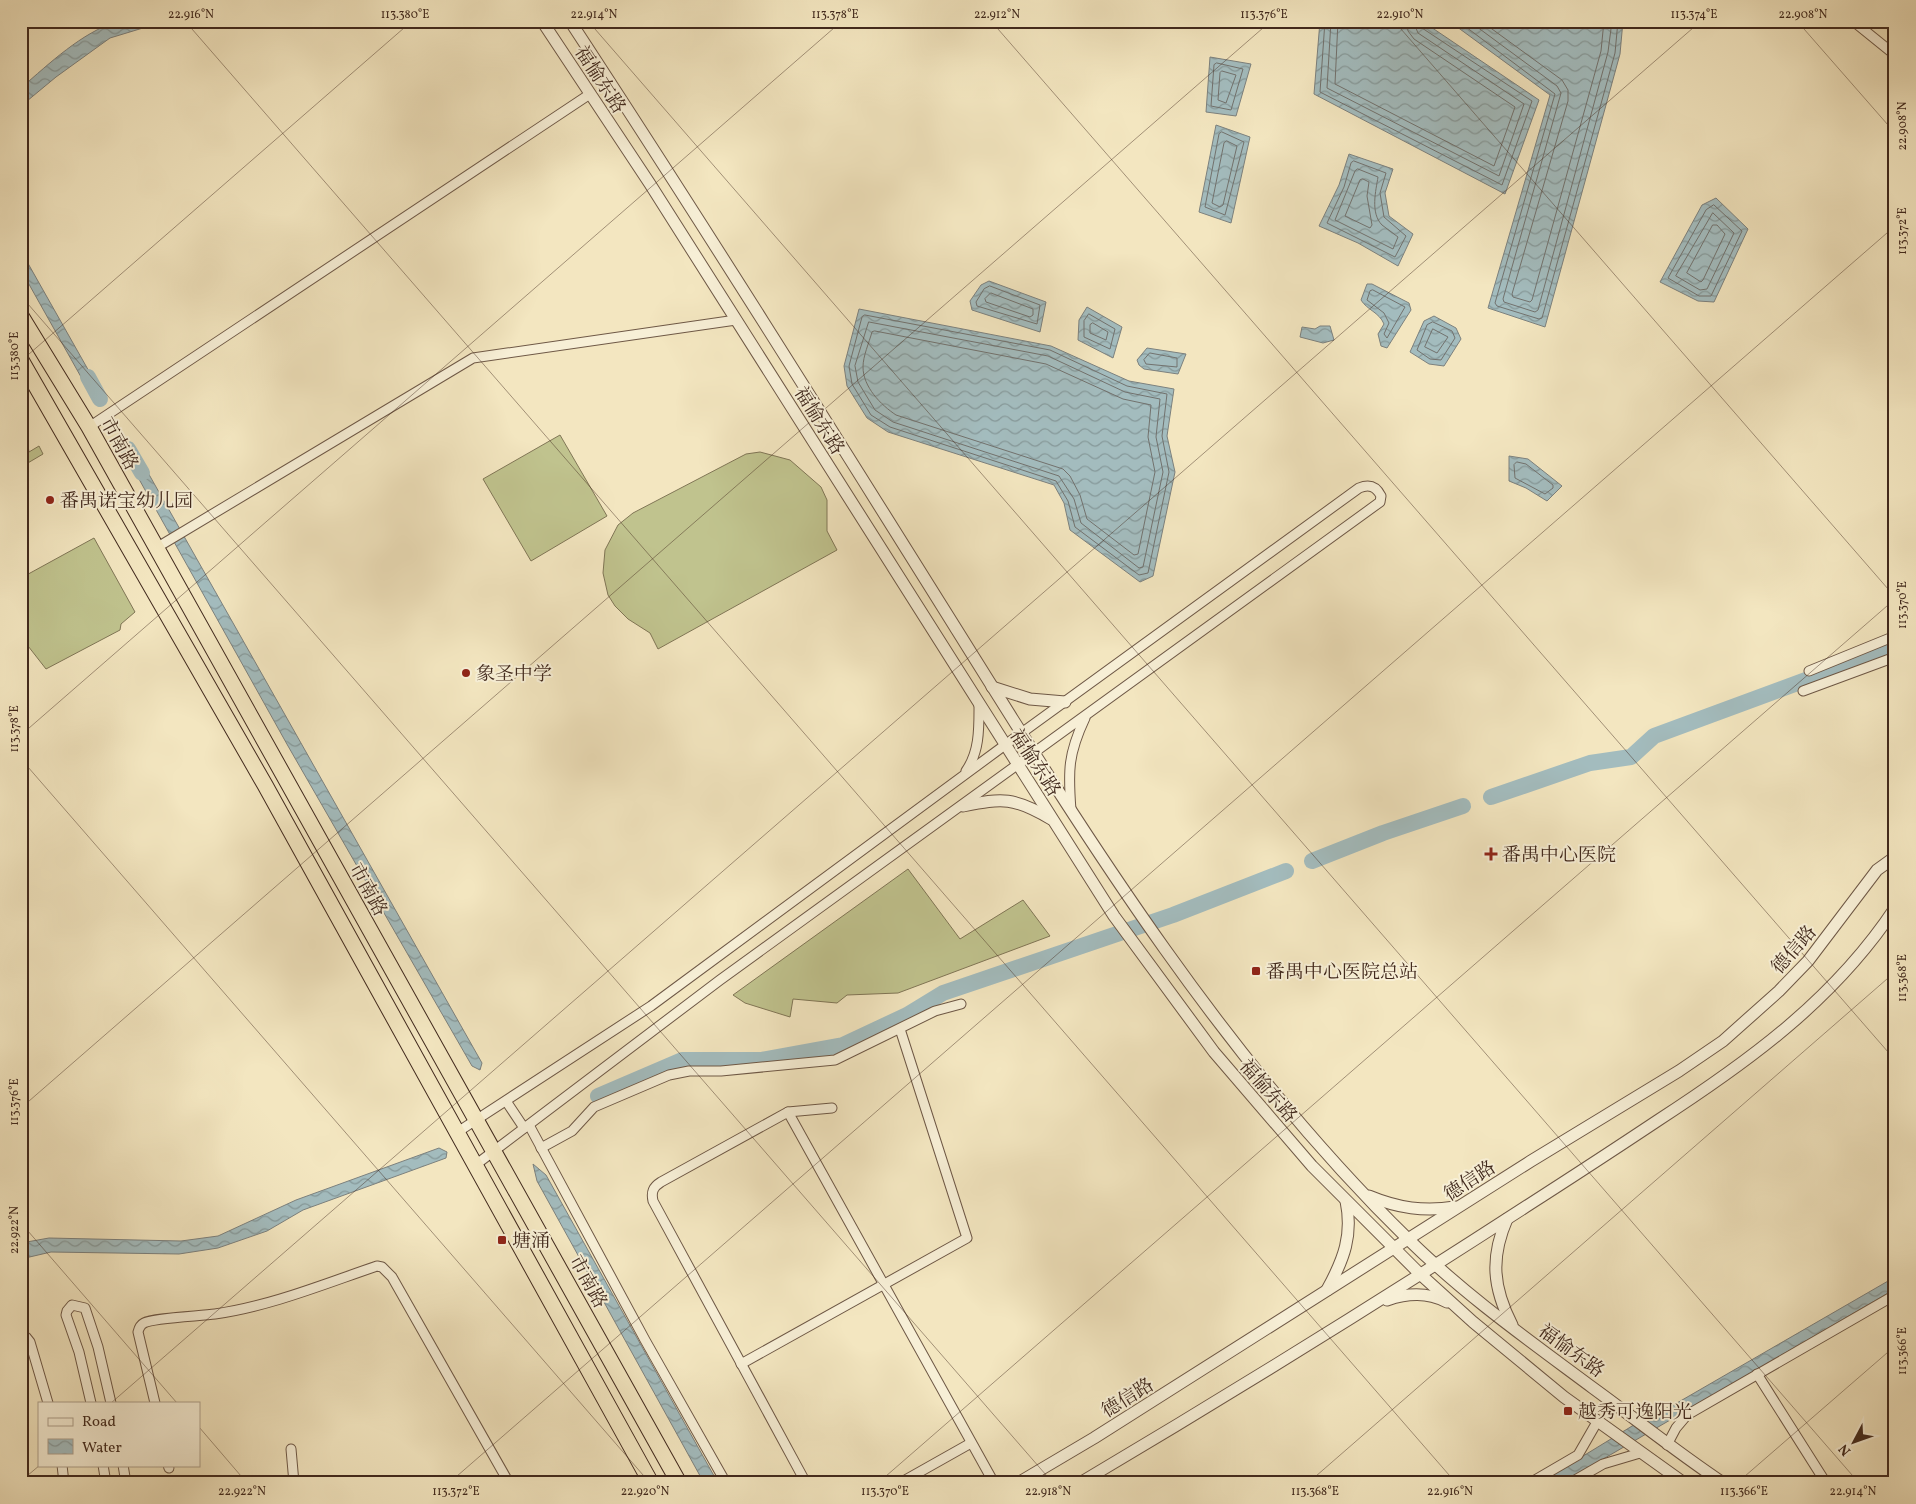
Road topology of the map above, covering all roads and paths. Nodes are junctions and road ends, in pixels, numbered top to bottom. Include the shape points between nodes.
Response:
1 (542, 21) edge
2 (570, 21) edge
3 (1853, 21) edge
4 (1895, 55) edge
5 (590, 94) junction
6 (21, 316) edge
7 (736, 320) junction
8 (21, 360) edge
9 (89, 427) junction
10 (162, 545) junction
11 (1895, 636) edge
12 (1895, 657) edge
13 (1809, 671) dead end
14 (992, 687) junction
15 (1803, 691) dead end
16 (1065, 702) junction
17 (978, 704) junction
18 (1086, 716) junction
19 (1021, 733) junction
20 (1005, 745) junction
21 (1035, 753) junction
22 (1018, 765) junction
23 (961, 777) junction
24 (962, 806) junction
25 (1071, 810) junction
26 (1052, 819) junction
27 (1079, 821) junction
28 (1061, 833) junction
29 (1895, 857) edge
30 (1895, 908) edge
31 (961, 1004) dead end
32 (900, 1029) junction
33 (458, 1090) junction
34 (506, 1101) junction
35 (439, 1102) junction
36 (832, 1108) dead end
37 (788, 1112) junction
38 (475, 1120) junction
39 (526, 1127) junction
40 (456, 1133) junction
41 (541, 1148) junction
42 (493, 1152) junction
43 (474, 1166) junction
44 (510, 1182) junction
45 (490, 1194) junction
46 (1365, 1194) junction
47 (1346, 1201) junction
48 (1462, 1206) junction
49 (1508, 1218) junction
50 (1408, 1240) junction
51 (1393, 1249) junction
52 (1436, 1265) junction
53 (1420, 1274) junction
54 (884, 1285) junction
55 (1326, 1292) junction
56 (1895, 1295) edge
57 (1372, 1305) junction
58 (1455, 1306) junction
59 (1514, 1329) junction
60 (21, 1335) edge
61 (741, 1364) junction
62 (1757, 1374) junction
63 (48, 1402) edge
64 (91, 1402) edge
65 (111, 1402) edge
66 (155, 1402) edge
67 (1598, 1422) junction
68 (972, 1443) junction
69 (1667, 1445) junction
70 (291, 1449) dead end
71 (1636, 1450) junction
72 (62, 1466) edge
73 (103, 1466) edge
74 (123, 1466) edge
75 (64, 1483) edge
76 (106, 1483) edge
77 (126, 1483) edge
78 (294, 1483) edge
79 (509, 1483) edge
80 (651, 1483) edge
81 (679, 1483) edge
82 (726, 1483) edge
83 (806, 1483) edge
84 (900, 1483) edge
85 (994, 1483) edge
86 (1018, 1483) edge
87 (1080, 1483) edge
88 (1530, 1483) edge
89 (1570, 1483) edge
90 (1684, 1483) edge
91 (1723, 1483) edge
92 (1826, 1483) edge

1 - 5 street, 福愉东路
2 - 14 street, 福愉东路 via 726,262
3 - 4 street
5 - 7 street, 福愉东路
5 - 9 street
6 - 9 highway, 市南路
7 - 10 street via 473,358
7 - 17 street, 福愉东路
8 - 35 highway via 265,785
9 - 10 highway, 市南路
10 - 33 highway, 市南路
11 - 13 street
12 - 15 street
14 - 16 street via 1030,699
14 - 19 street, 福愉东路
16 - 18 street via 1359,488 1373,486 1379,491 1380,502
16 - 19 street
17 - 20 street, 福愉东路
17 - 23 street via 979,733 975,753
18 - 21 street
18 - 25 street via 1073,743 1068,771
19 - 20 street
19 - 21 street, 福愉东路
20 - 22 street, 福愉东路
20 - 23 street
21 - 22 street
21 - 25 street, 福愉东路
22 - 24 street
22 - 26 street, 福愉东路
23 - 34 street via 651,1006
24 - 26 street via 998,799 1018,802
24 - 39 street via 720,980
25 - 27 street, 福愉东路
26 - 28 street, 福愉东路
27 - 28 street
27 - 46 street, 福愉东路 via 1158,942 1236,1046
28 - 47 street, 福愉东路 via 1136,949 1191,1023 1251,1097
29 - 48 street, 德信路 via 1877,870 1808,961 1723,1041
30 - 49 street via 1856,960 1775,1039 1712,1085
31 - 32 street via 935,1011
32 - 41 street via 827,1062 669,1075 594,1107 572,1131
32 - 54 street via 967,1238
33 - 35 highway
33 - 38 highway, 市南路
34 - 38 street
34 - 39 street
35 - 40 highway
36 - 37 street
37 - 54 street
37 - 61 street via 661,1182 651,1194
38 - 40 street
38 - 42 highway, 市南路
39 - 41 street
39 - 42 street
40 - 43 highway
41 - 82 street
42 - 43 street
42 - 44 highway, 市南路
43 - 45 highway
44 - 45 highway
44 - 81 highway, 市南路
45 - 80 highway
46 - 48 street via 1411,1209
46 - 50 street, 福愉东路
47 - 51 street, 福愉东路
47 - 55 street via 1350,1222 1347,1244
48 - 50 street, 德信路
49 - 52 street
49 - 59 street via 1500,1236 1494,1270 1501,1303
50 - 51 street, 德信路
50 - 52 street, 福愉东路
51 - 53 street, 福愉东路
51 - 55 street, 德信路
52 - 53 street
52 - 59 street, 福愉东路
53 - 57 street
53 - 58 street, 福愉东路
54 - 61 street
54 - 68 street
55 - 86 street, 德信路
56 - 62 street
57 - 58 street via 1398,1296 1422,1294
57 - 87 street
58 - 67 street, 福愉东路
59 - 69 street, 福愉东路
60 - 63 street via 30,1342
61 - 83 street
62 - 69 street via 1687,1415
62 - 92 street
64 - 65 street via 66,1315 72,1305 85,1308
66 - 79 street via 138,1332 144,1323 222,1313 284,1298 382,1267 392,1277
67 - 71 street, 福愉东路
67 - 88 street via 1578,1455
68 - 84 street
68 - 85 street
69 - 91 street, 福愉东路
70 - 78 street
71 - 89 street via 1602,1464
71 - 90 street, 福愉东路
72 - 75 street
73 - 76 street
74 - 77 street

